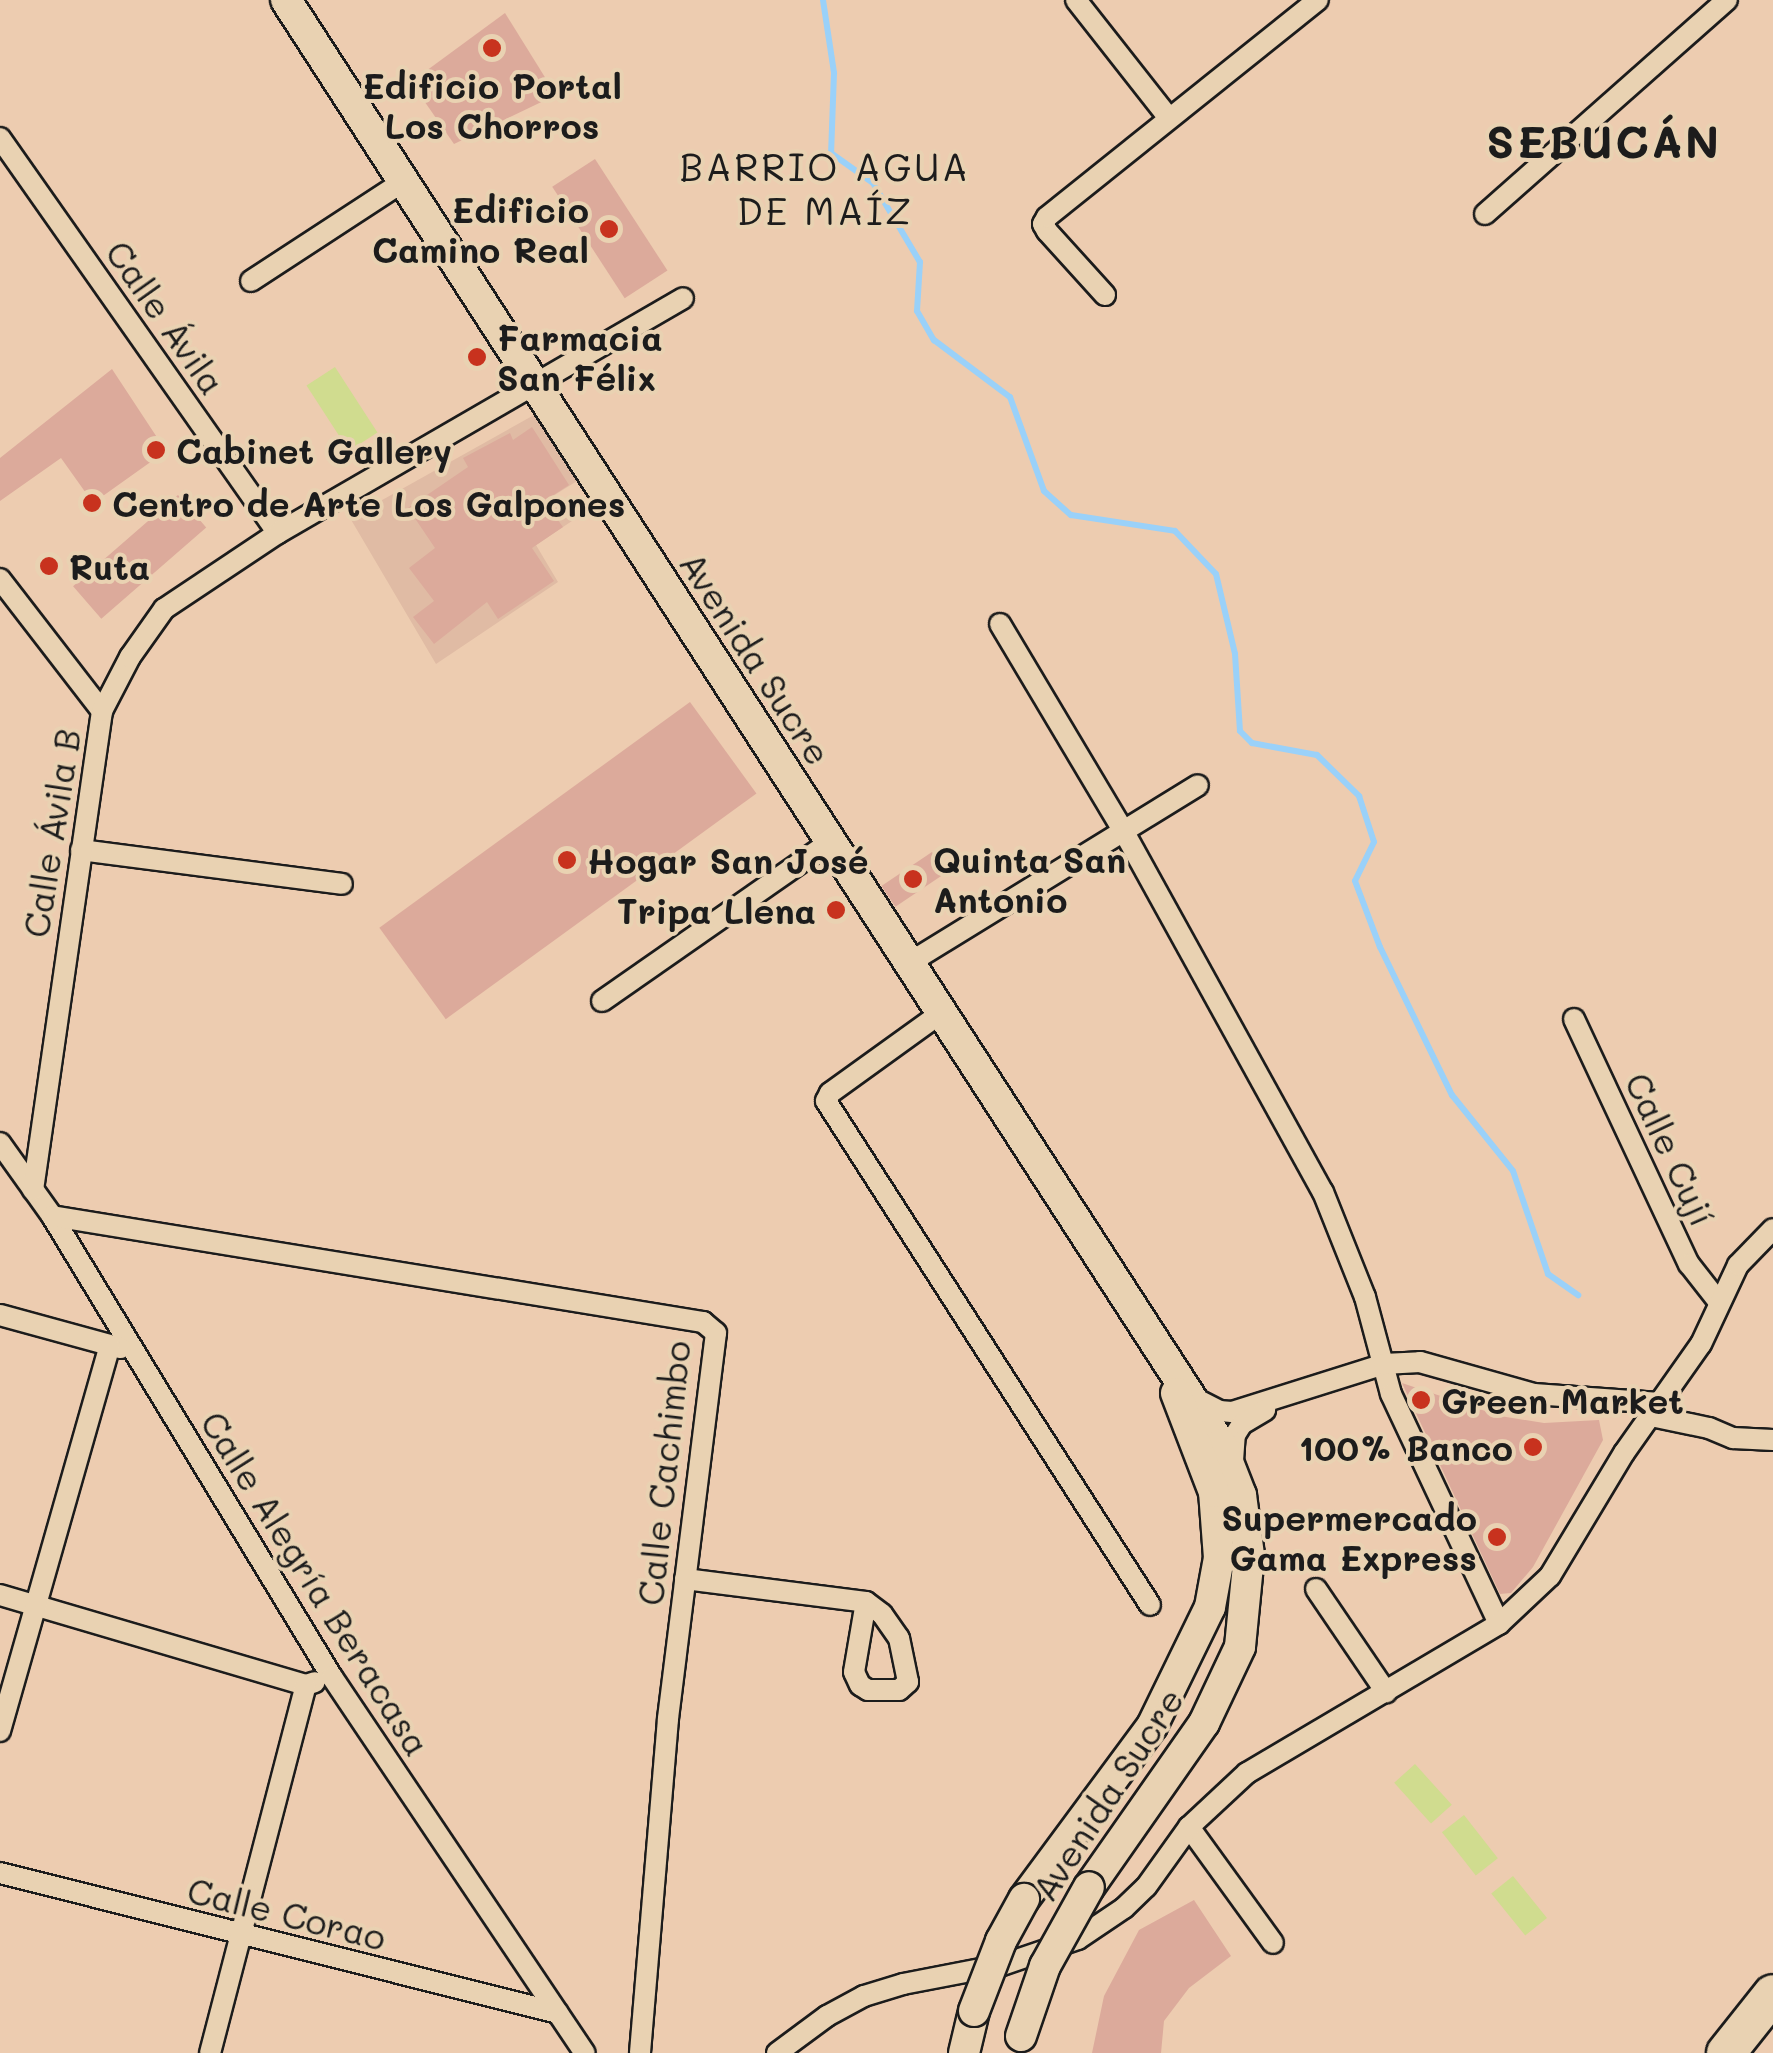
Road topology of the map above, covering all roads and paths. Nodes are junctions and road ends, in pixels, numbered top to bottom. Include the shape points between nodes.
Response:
1 (286, 0) edge
2 (1076, 0) edge
3 (1318, 0) edge
4 (1727, 0) edge
5 (1168, 118) junction
6 (0, 138) edge
7 (401, 182) junction
8 (1485, 214) dead end
9 (251, 281) dead end
10 (1104, 294) dead end
11 (682, 298) dead end
12 (538, 385) junction
13 (278, 533) junction
14 (0, 579) edge
15 (1000, 624) dead end
16 (102, 711) junction
17 (1198, 785) dead end
18 (1124, 832) junction
19 (830, 842) junction
20 (80, 850) junction
21 (342, 884) dead end
22 (909, 962) junction
23 (602, 1001) dead end
24 (941, 1013) junction
25 (1574, 1019) dead end
26 (0, 1144) edge
27 (32, 1190) junction
28 (52, 1216) junction
29 (1773, 1229) edge
30 (1718, 1301) junction
31 (0, 1315) edge
32 (110, 1346) junction
33 (133, 1350) junction
34 (1162, 1357) junction
35 (1384, 1364) junction
36 (1292, 1394) junction
37 (1194, 1398) junction
38 (1656, 1409) junction
39 (1773, 1440) edge
40 (1240, 1495) junction
41 (686, 1578) junction
42 (1316, 1589) dead end
43 (0, 1595) edge
44 (866, 1602) dead end
45 (36, 1605) junction
46 (1150, 1605) dead end
47 (1499, 1624) junction
48 (332, 1677) junction
49 (306, 1684) junction
50 (1386, 1692) junction
51 (0, 1732) edge
52 (1189, 1827) junction
53 (0, 1873) edge
54 (242, 1936) junction
55 (1273, 1943) dead end
56 (1768, 2001) edge
57 (558, 2013) junction
58 (1020, 2045) edge
59 (210, 2053) edge
60 (584, 2053) edge
61 (640, 2053) edge
62 (777, 2053) edge
63 (964, 2053) edge
64 (1706, 2053) edge
65 (1726, 2053) edge

1 - 7 main road, Avenida Sucre
2 - 5 street
3 - 5 street
4 - 8 street
5 - 10 street via 1043,224
6 - 13 street, Calle Ávila
7 - 9 street
7 - 12 main road, Avenida Sucre
11 - 12 street
12 - 13 street
12 - 19 main road, Avenida Sucre
13 - 16 street via 164,609
14 - 16 street, Calle Ávila B
15 - 18 street
16 - 20 street, Calle Ávila B
17 - 18 street
18 - 22 street
18 - 35 street via 1323,1192
19 - 22 main road, Avenida Sucre
19 - 23 street
20 - 21 street
20 - 27 street, Calle Ávila B
22 - 24 main road, Avenida Sucre
24 - 34 main road, Avenida Sucre
24 - 46 street via 826,1101
25 - 30 street, Calle Cují via 1689,1264
26 - 27 street, Calle Alegría Beracasa
27 - 28 street, Calle Alegría Beracasa
28 - 33 street, Calle Alegría Beracasa
28 - 41 street, Calle Cachimbo via 711,1326 716,1333
29 - 30 street via 1738,1265
30 - 38 street via 1701,1344
31 - 32 street
32 - 33 street
32 - 45 street
33 - 48 street, Calle Alegría Beracasa
34 - 37 main road, Avenida Sucre
34 - 63 main road, Avenida Sucre, bridge via 1214,1492 1219,1558 1210,1607 1152,1726 1024,1899 974,2010
35 - 36 street
35 - 38 street via 1420,1362 1534,1394
35 - 47 street via 1391,1394
36 - 37 street via 1232,1412
36 - 40 street via 1235,1434 1232,1460
37 - 40 main road, Avenida Sucre
38 - 39 street via 1733,1438
38 - 47 street via 1550,1576
40 - 58 main road, Avenida Sucre, bridge via 1249,1555 1240,1647 1196,1735 1088,1887 1045,1966
41 - 44 street
41 - 61 street, Calle Cachimbo
42 - 50 street
43 - 45 street
45 - 49 street
45 - 51 street
47 - 50 street
48 - 49 street
48 - 57 street, Calle Alegría Beracasa
49 - 54 street
50 - 52 street via 1247,1773
52 - 55 street
52 - 62 street via 1146,1887 1078,1939 1002,1965 864,1996
53 - 54 street, Calle Corao
54 - 57 street, Calle Corao
54 - 59 street
56 - 64 highway
56 - 65 highway
57 - 60 street, Calle Alegría Beracasa

